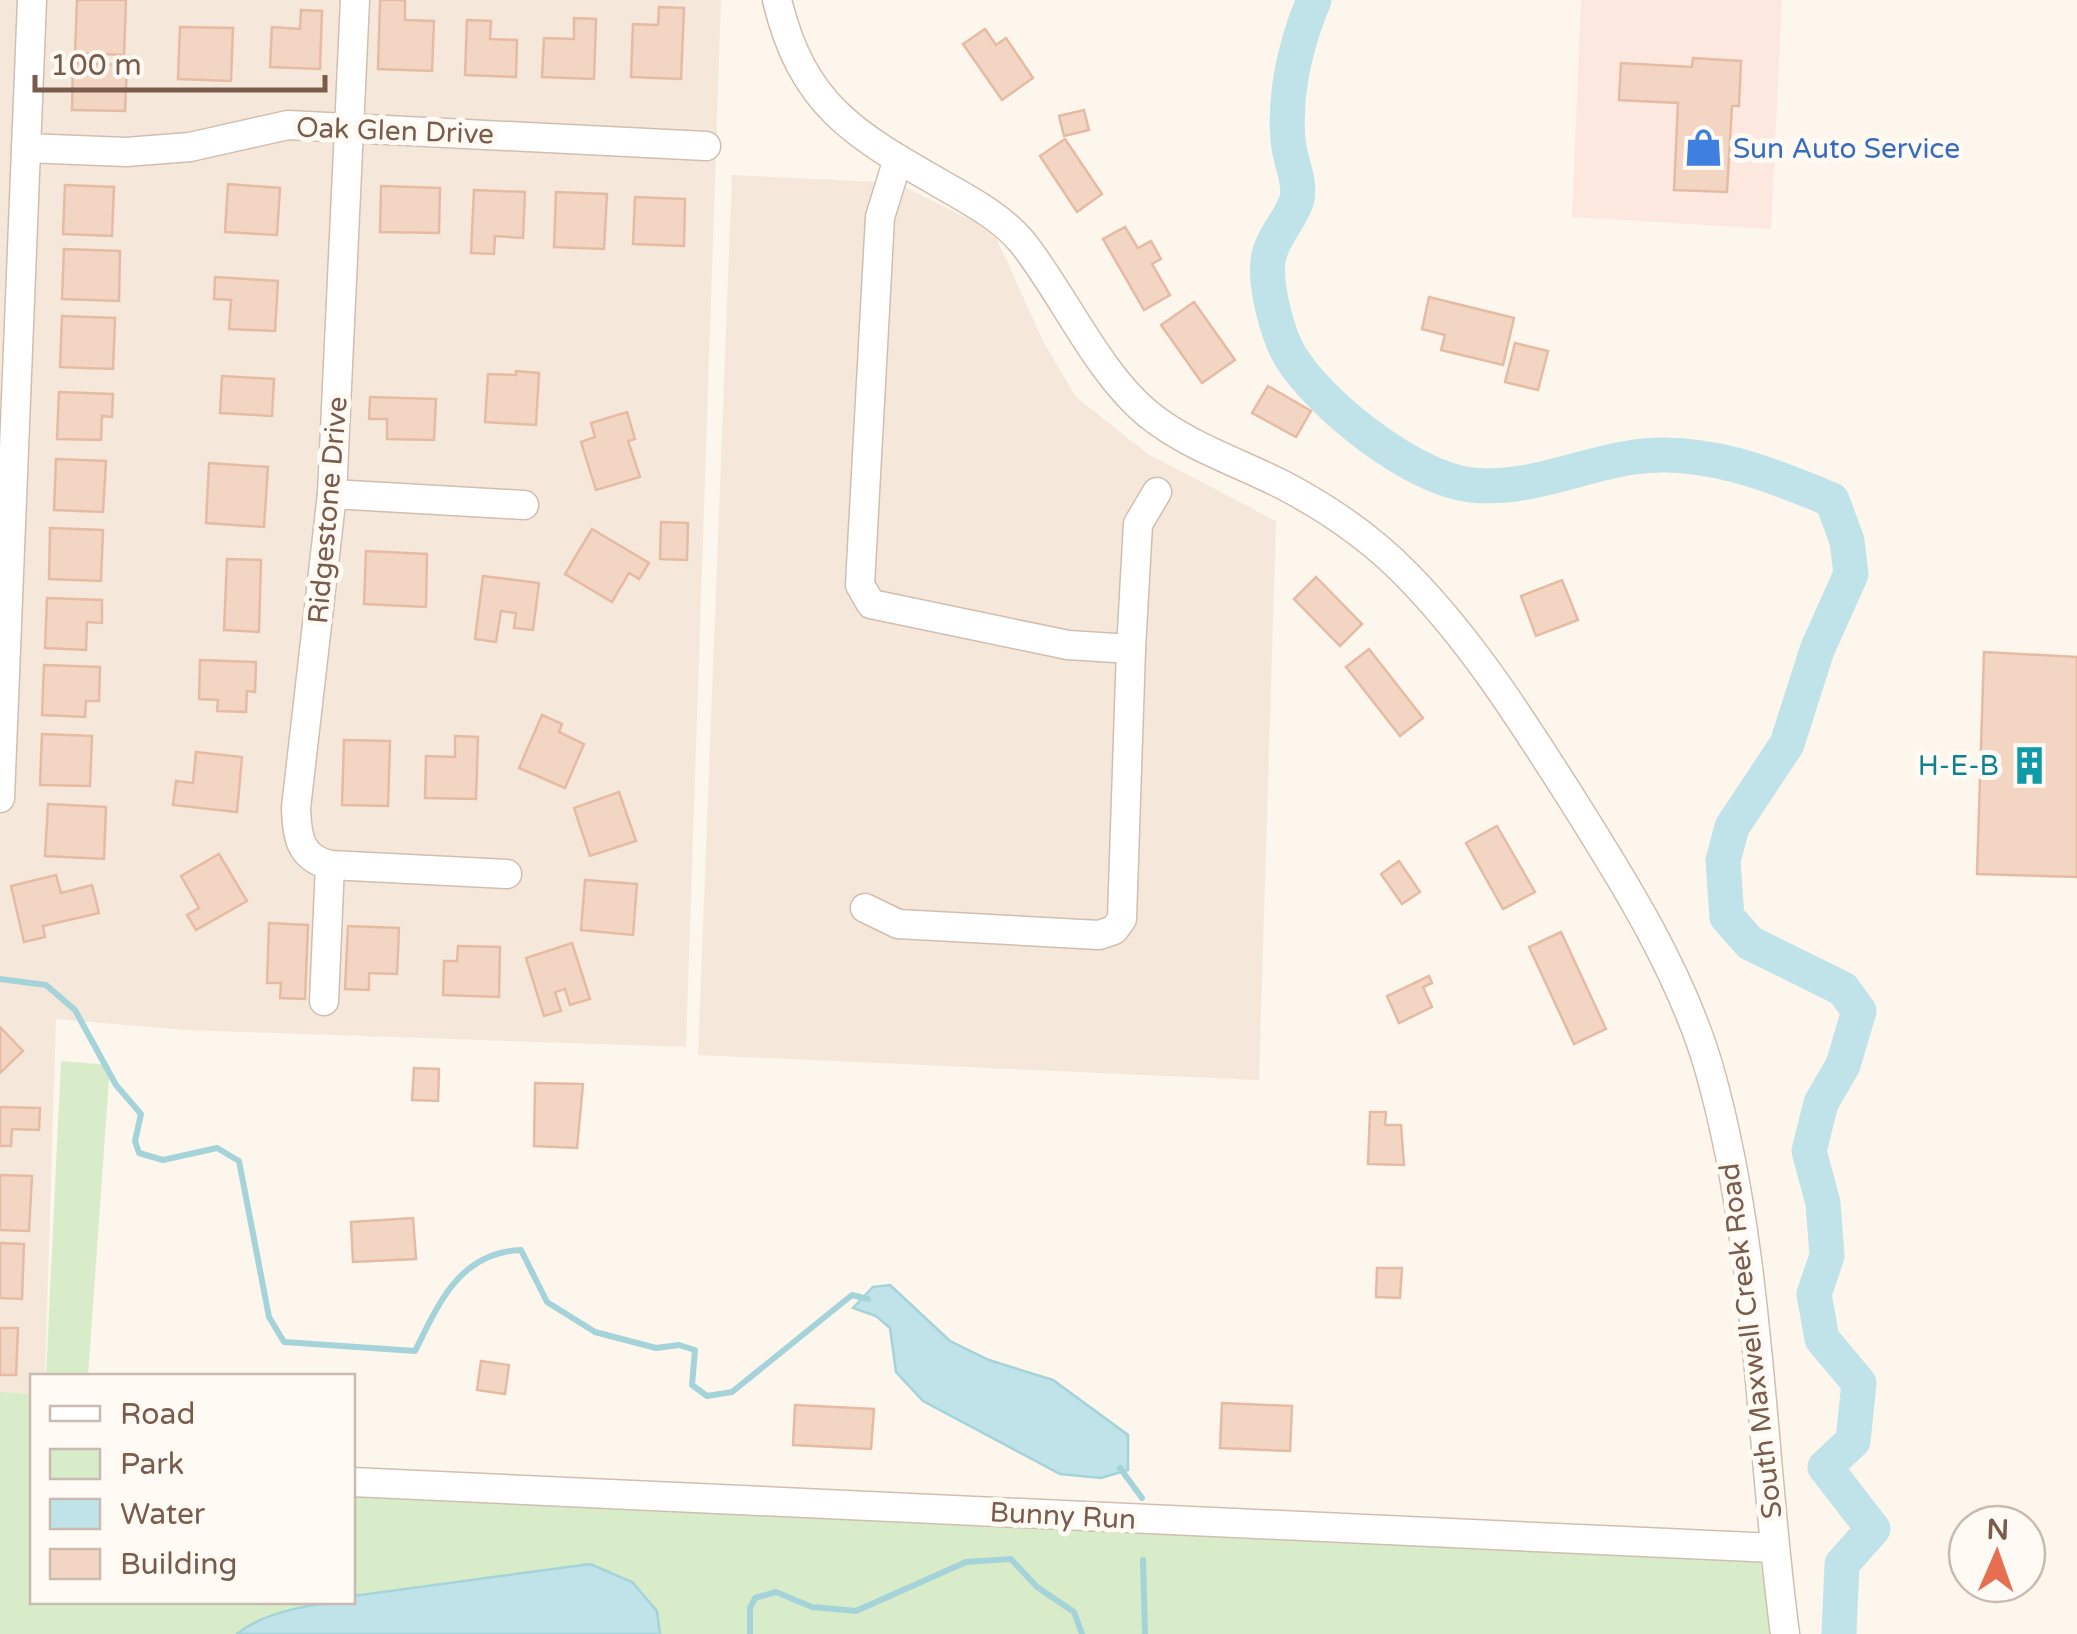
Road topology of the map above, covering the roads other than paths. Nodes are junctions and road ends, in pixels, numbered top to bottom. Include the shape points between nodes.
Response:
1 (32, 0) edge
2 (355, 0) edge
3 (778, 0) edge
4 (348, 126) junction
5 (706, 146) dead end
6 (26, 148) junction
7 (898, 159) junction
8 (1157, 492) dead end
9 (332, 494) junction
10 (524, 504) dead end
11 (1131, 649) junction
12 (0, 798) edge
13 (330, 865) junction
14 (507, 874) dead end
15 (865, 908) dead end
16 (324, 1001) dead end
17 (355, 1482) edge
18 (1774, 1548) junction
19 (1785, 1634) edge

1 - 6 street
2 - 4 street, Ridgestone Drive
3 - 7 street, South Maxwell Creek Road via 816,96
4 - 5 street, Oak Glen Drive
4 - 6 street, Oak Glen Drive via 288,124 190,148
4 - 9 street, Ridgestone Drive
6 - 12 street
7 - 11 street via 878,233 860,586 871,604 1068,645
7 - 18 street, South Maxwell Creek Road via 991,214 1020,240 1145,412 1195,446 1285,486 1363,536 1406,574 1456,630 1536,742 1618,873 1710,1070 1737,1198
8 - 11 street via 1138,524
9 - 10 street
9 - 13 street, Ridgestone Drive via 296,808 302,848
11 - 15 street via 1122,919 1114,930 898,924
13 - 14 street
13 - 16 street
17 - 18 street, Bunny Run
18 - 19 street, South Maxwell Creek Road

